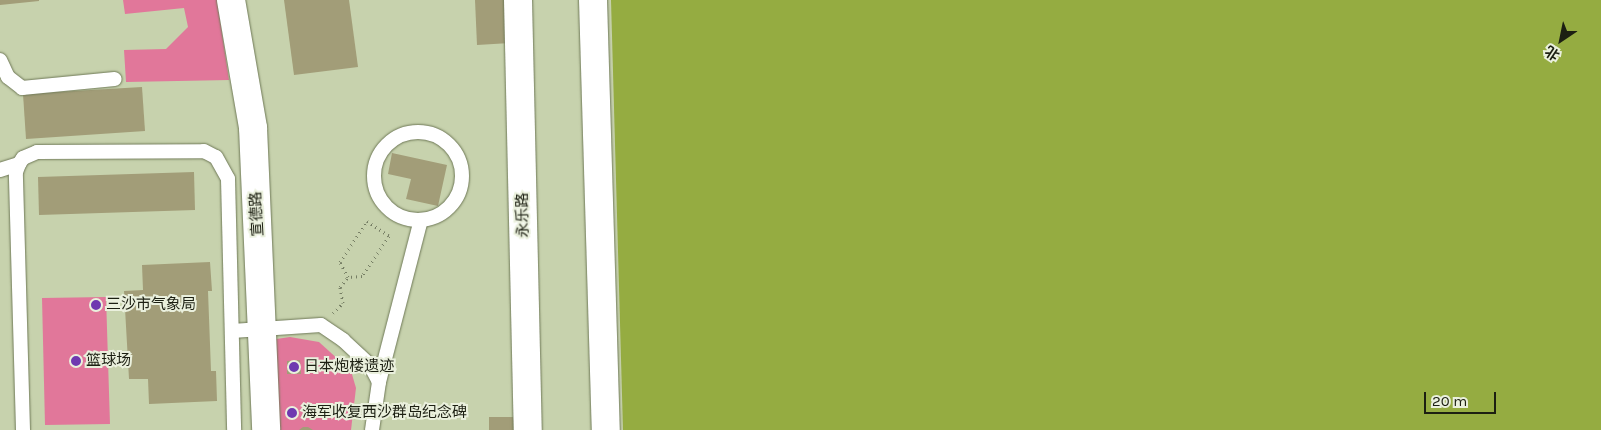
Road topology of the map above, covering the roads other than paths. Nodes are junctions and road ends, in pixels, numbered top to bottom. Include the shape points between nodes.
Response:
1 (231, 0) edge
2 (518, 0) edge
3 (593, 0) edge
4 (0, 60) edge
5 (116, 79) dead end
6 (19, 164) junction
7 (0, 170) edge
8 (421, 220) junction
9 (262, 327) junction
10 (232, 331) junction
11 (379, 382) junction
12 (23, 430) edge
13 (234, 430) edge
14 (266, 430) edge
15 (372, 430) edge
16 (528, 430) edge
17 (606, 430) edge

1 - 9 street, 宣德路 via 253,128
2 - 16 street, 永乐路
3 - 17 street
4 - 5 lane via 8,77 22,88
6 - 7 lane
6 - 10 lane via 23,158 38,152 204,151 216,157 228,179
6 - 12 lane via 16,172
8 - 8 lane via 394,214 376,192 373,179 380,152 389,141 415,131 429,133 452,148 462,173 455,200 434,217
8 - 11 lane
9 - 10 lane
9 - 11 lane via 320,325 343,340 370,365
9 - 14 street, 宣德路
10 - 13 lane
11 - 15 lane

